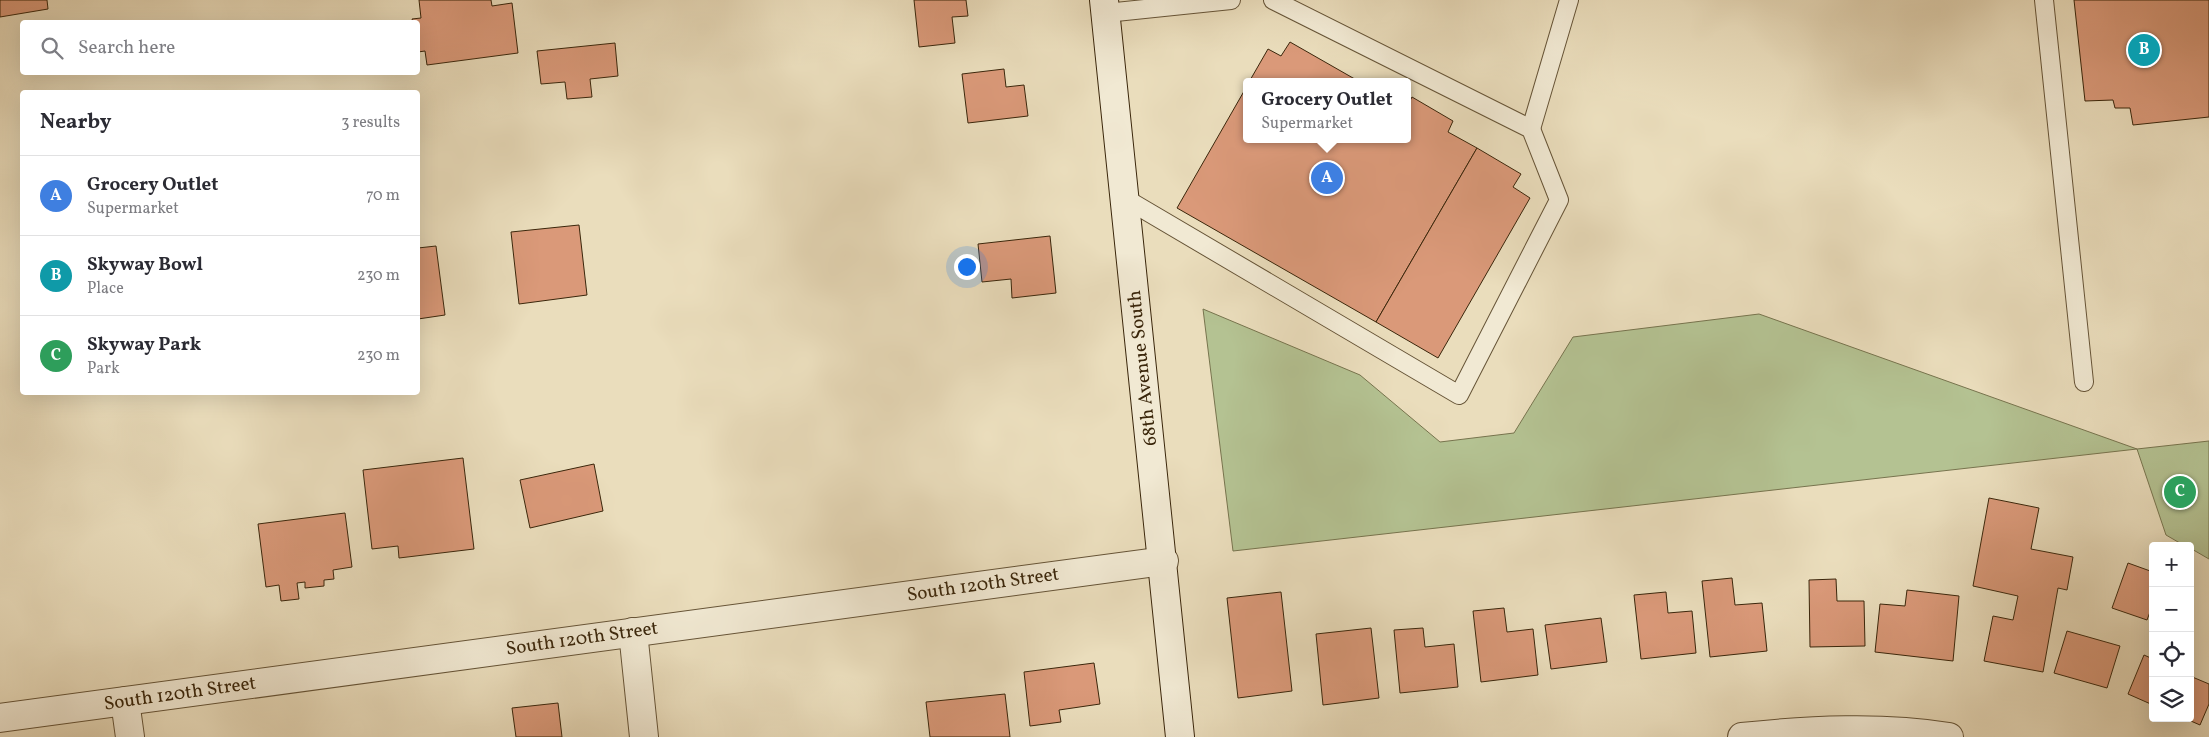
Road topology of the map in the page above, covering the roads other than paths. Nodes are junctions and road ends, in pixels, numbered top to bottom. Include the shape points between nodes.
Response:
1 (1231, 0) edge
2 (1273, 0) edge
3 (1569, 0) edge
4 (2044, 0) edge
5 (1105, 7) edge
6 (1531, 129) junction
7 (1126, 199) junction
8 (2084, 382) dead end
9 (1164, 561) junction
10 (633, 632) junction
11 (125, 701) junction
12 (0, 718) edge
13 (130, 737) edge
14 (644, 737) edge
15 (1180, 737) edge
16 (1742, 737) edge
17 (1949, 737) edge

1 - 5 lane
2 - 6 lane
3 - 6 lane
4 - 8 lane
5 - 7 street, 68th Avenue South
6 - 7 lane via 1559,200 1459,394
7 - 9 street, 68th Avenue South
9 - 10 street, South 120th Street
9 - 15 street, 68th Avenue South
10 - 11 street, South 120th Street
10 - 14 street
11 - 12 street, South 120th Street
11 - 13 street
16 - 17 street via 1806,731 1874,731

